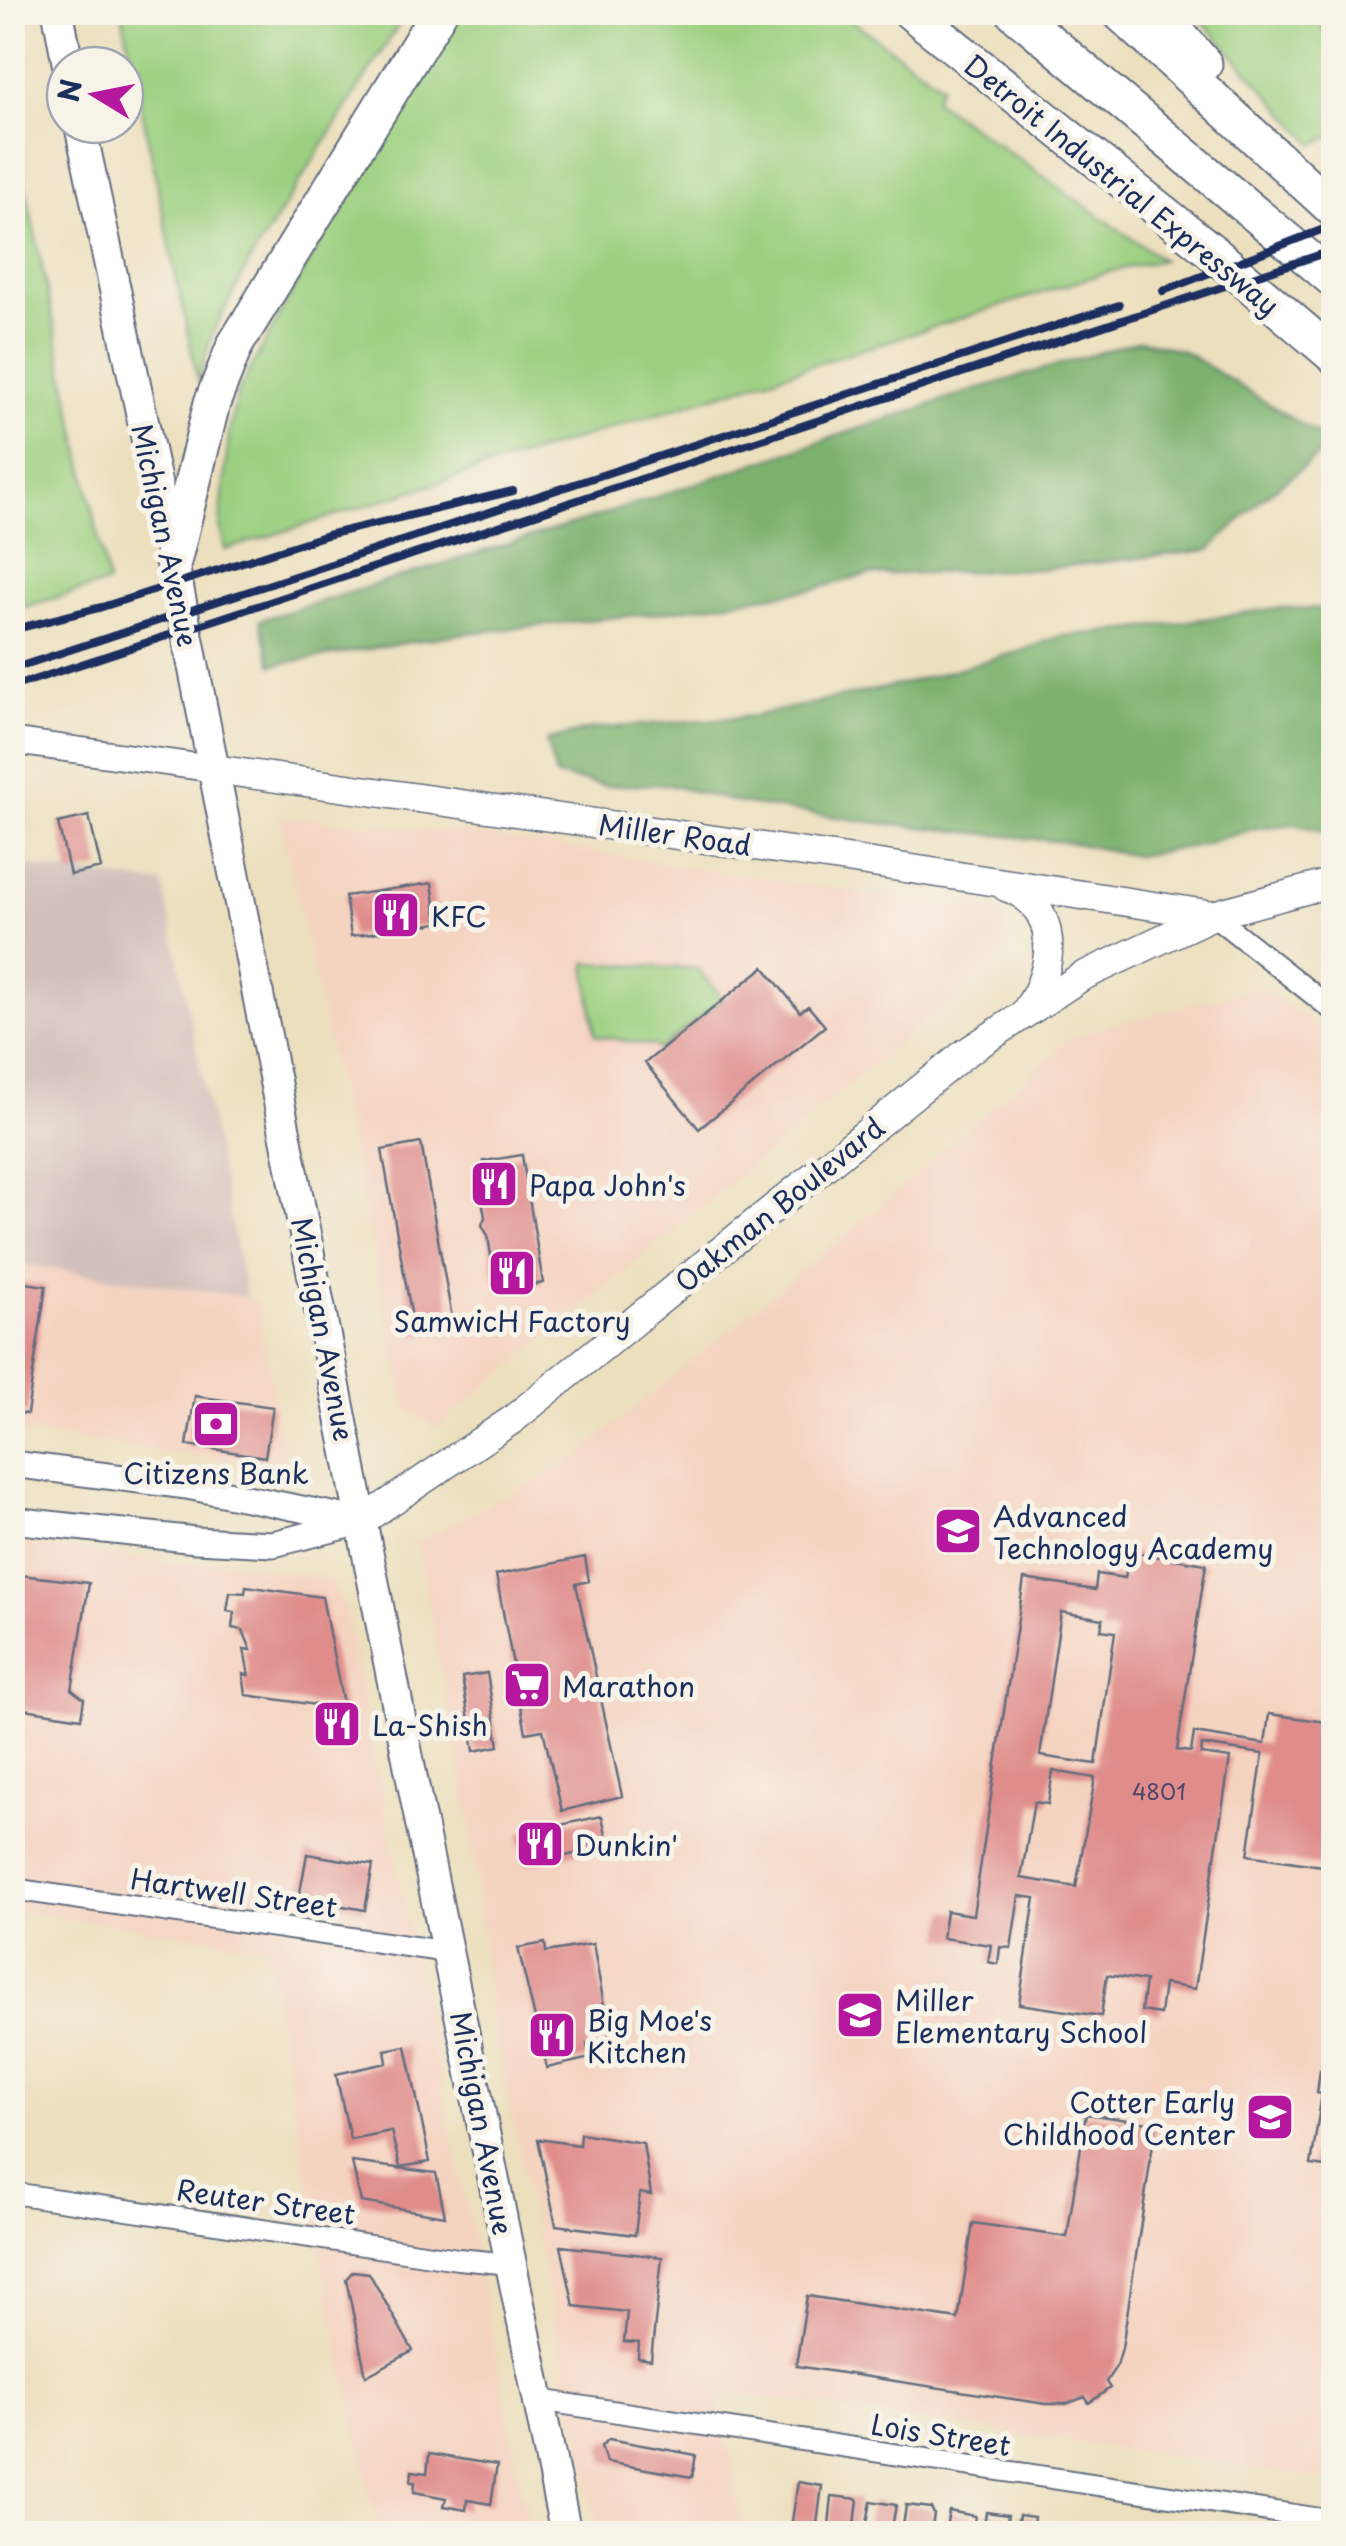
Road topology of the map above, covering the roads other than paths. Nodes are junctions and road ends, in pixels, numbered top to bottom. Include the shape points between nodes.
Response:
1 (58, 12) edge
2 (440, 12) edge
3 (895, 12) edge
4 (910, 12) edge
5 (1014, 12) edge
6 (1119, 12) edge
7 (1159, 12) edge
8 (64, 45) edge
9 (964, 58) junction
10 (84, 145) edge
11 (1334, 209) edge
12 (1334, 280) edge
13 (1334, 356) edge
14 (172, 562) junction
15 (12, 741) edge
16 (214, 769) junction
17 (984, 880) junction
18 (1334, 882) edge
19 (1212, 915) junction
20 (1334, 1011) edge
21 (1024, 1015) junction
22 (12, 1464) edge
23 (12, 1520) edge
24 (362, 1521) junction
25 (12, 1889) edge
26 (448, 1952) junction
27 (12, 2193) edge
28 (511, 2264) junction
29 (539, 2400) junction
30 (1334, 2522) edge
31 (566, 2534) edge

1 - 8 main road
2 - 14 highway via 235,346 212,403
3 - 9 highway
4 - 9 highway, Detroit Industrial Expressway
5 - 12 highway
6 - 11 highway
7 - 11 highway
9 - 13 highway, Detroit Industrial Expressway
10 - 14 main road, Michigan Avenue
14 - 16 main road, Michigan Avenue
15 - 16 street, Miller Road
16 - 17 main road, Miller Road
16 - 24 main road, Michigan Avenue
17 - 19 main road, Miller Road
17 - 21 main road via 1022,892 1049,943 1048,968
18 - 19 main road, Miller Road
19 - 20 street
19 - 21 main road, Oakman Boulevard via 1081,977
21 - 24 main road, Oakman Boulevard via 964,1054 522,1412
22 - 24 street via 186,1486
23 - 24 street, Oakman Boulevard via 273,1544
24 - 26 main road, Michigan Avenue
25 - 26 street, Hartwell Street
26 - 28 main road, Michigan Avenue
27 - 28 street, Reuter Street
28 - 29 main road, Michigan Avenue
29 - 30 street, Lois Street
29 - 31 main road, Michigan Avenue

